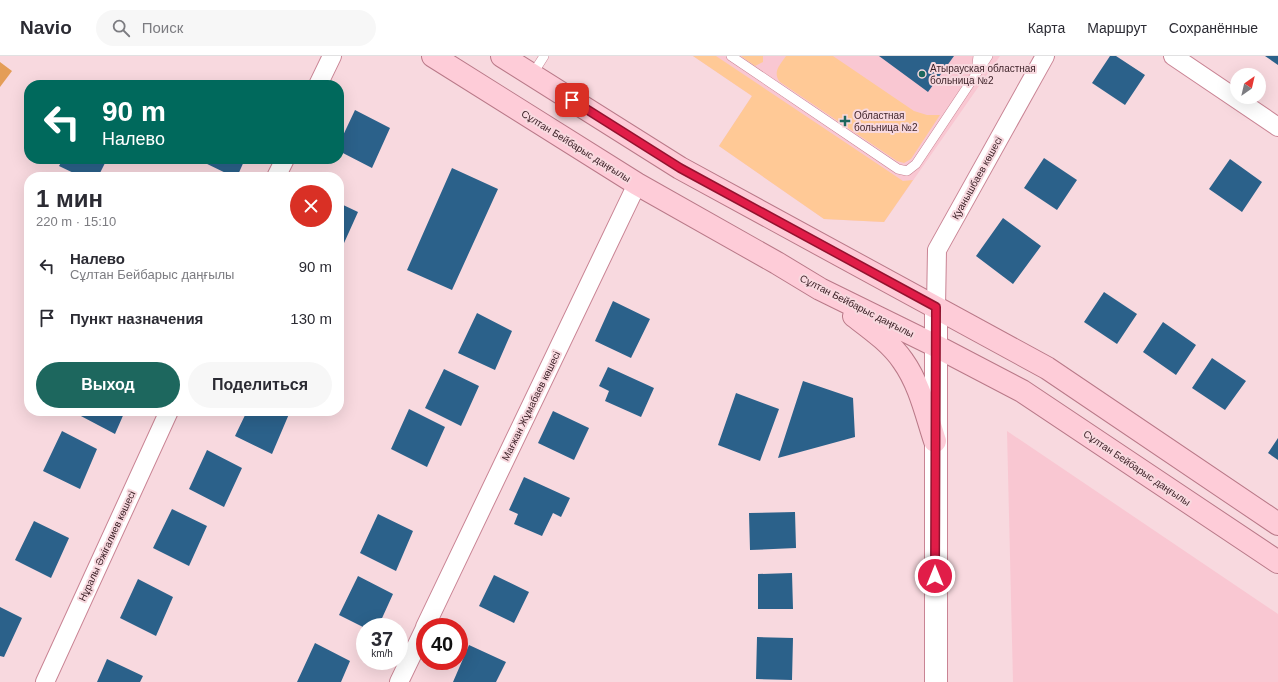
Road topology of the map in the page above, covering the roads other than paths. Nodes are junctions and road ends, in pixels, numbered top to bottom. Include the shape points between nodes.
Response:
1 (332, 56) edge
2 (432, 56) edge
3 (502, 56) edge
4 (544, 56) edge
5 (731, 56) edge
6 (978, 56) edge
7 (988, 56) edge
8 (1045, 56) edge
9 (1173, 56) edge
10 (976, 74) junction
11 (532, 75) junction
12 (320, 80) edge
13 (1278, 127) edge
14 (638, 184) junction
15 (820, 289) junction
16 (936, 307) junction
17 (934, 345) junction
18 (167, 416) edge
19 (935, 440) junction
20 (1278, 524) edge
21 (1278, 562) edge
22 (429, 618) edge
23 (416, 646) edge
24 (45, 682) edge
25 (399, 682) edge
26 (936, 682) edge

1 - 12 street
2 - 14 main road, Сұлтан Бейбарыс даңғылы
3 - 11 main road
4 - 11 lane
5 - 10 lane via 898,169 907,171 916,164
6 - 10 lane
7 - 10 lane
8 - 16 street, Қуанышбаев көшесі via 937,250
9 - 13 street
11 - 16 main road via 680,168
14 - 15 main road, Сұлтан Бейбарыс даңғылы
14 - 22 street, Мағжан Жұмабаев көшесі
15 - 17 main road, Сұлтан Бейбарыс даңғылы
15 - 19 main road via 876,332 903,360 918,388
16 - 17 street
16 - 20 main road via 1047,368
17 - 19 street
17 - 21 main road, Сұлтан Бейбарыс даңғылы via 1022,391
18 - 24 street, Нұралы Әжiгалиев көшесi
19 - 26 street
23 - 25 street, Мағжан Жұмабаев көшесі

